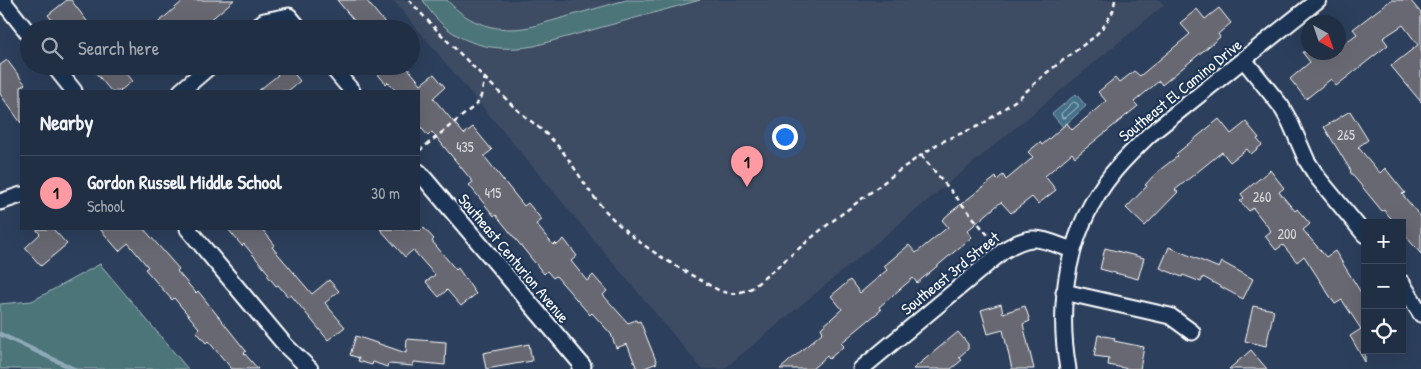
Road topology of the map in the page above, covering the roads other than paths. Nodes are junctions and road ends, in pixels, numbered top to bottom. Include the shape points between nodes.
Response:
1 (1318, 0) edge
2 (8, 2) edge
3 (20, 20) edge
4 (269, 20) edge
5 (292, 20) edge
6 (1244, 60) junction
7 (61, 75) edge
8 (200, 75) edge
9 (339, 75) edge
10 (73, 90) edge
11 (182, 90) edge
12 (351, 90) edge
13 (420, 173) edge
14 (20, 194) edge
15 (0, 202) edge
16 (189, 230) edge
17 (1361, 230) edge
18 (1073, 250) junction
19 (1406, 290) edge
20 (1064, 292) junction
21 (1421, 314) edge
22 (1192, 332) dead end
23 (581, 367) edge
24 (310, 369) edge
25 (861, 369) edge
26 (1068, 369) edge

1 - 6 street, Southeast El Camino Drive
2 - 3 street
4 - 5 street via 289,16
6 - 17 street via 1281,106 1306,161
6 - 18 street, Southeast El Camino Drive via 1149,135 1123,160 1093,202
7 - 10 street
8 - 11 street
9 - 12 street
13 - 23 street, Southeast Centurion Avenue
14 - 15 street
16 - 24 street via 286,346
18 - 20 street, Southeast El Camino Drive
18 - 25 street, Southeast 3rd Street via 1039,239 1017,242
19 - 21 street
20 - 22 street via 1170,316
20 - 26 street, Southeast El Camino Drive via 1063,331

